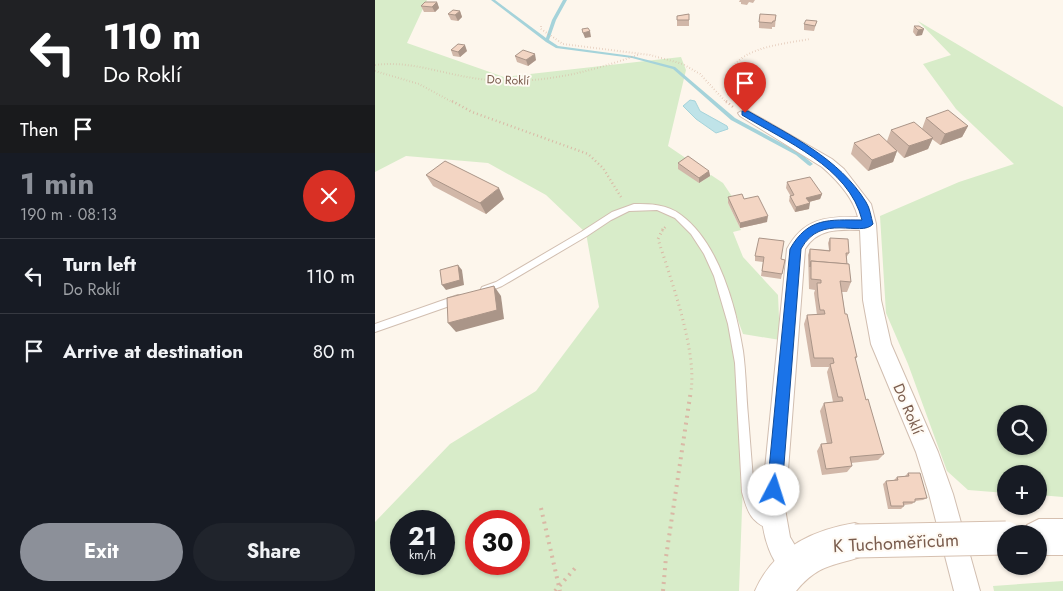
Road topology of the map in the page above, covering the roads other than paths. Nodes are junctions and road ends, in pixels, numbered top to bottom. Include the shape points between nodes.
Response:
1 (745, 113) road end
2 (868, 224) junction
3 (375, 328) edge
4 (774, 525) junction
5 (1047, 537) edge
6 (1063, 537) edge
7 (997, 538) edge
8 (784, 579) edge
9 (967, 591) edge

1 - 2 street, Do Roklí via 816,155 839,174 863,204
2 - 4 street via 819,226 802,238 795,249 773,499
2 - 9 street, Do Roklí via 872,300 881,344 930,461
3 - 4 lane via 499,284 600,223 633,207 660,208 675,215 705,247 723,291 737,346 748,492 759,520
4 - 8 street via 782,549
5 - 6 street
7 - 8 street, K Tuchoměřicům, bridge via 855,541 826,546 801,560

